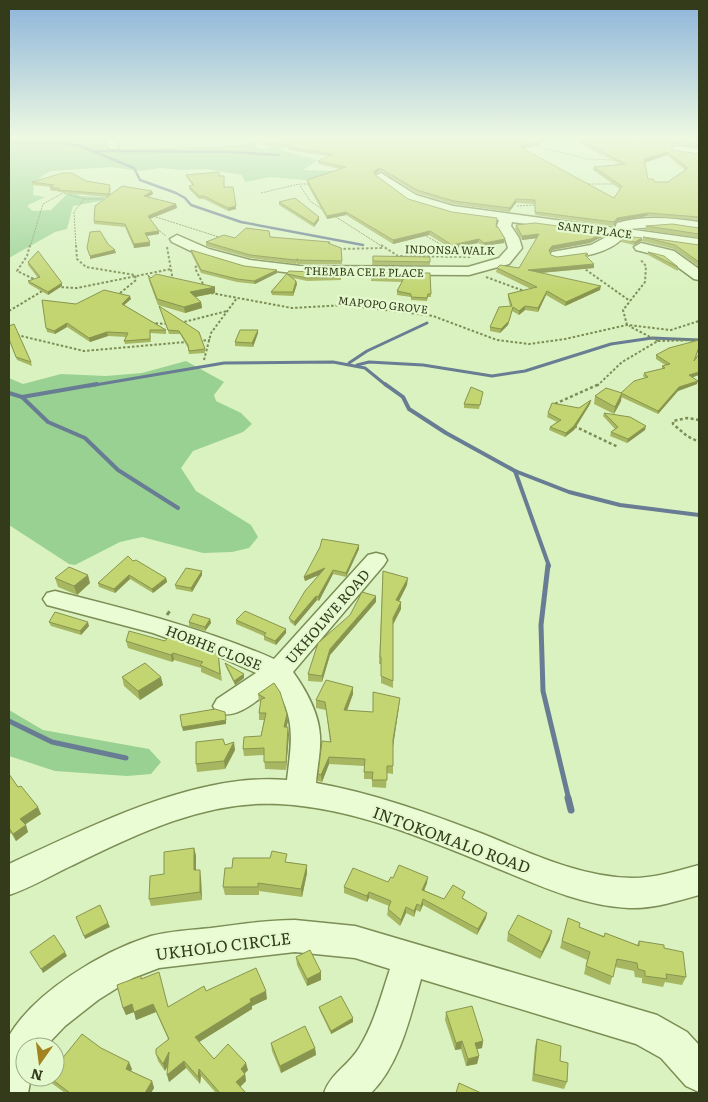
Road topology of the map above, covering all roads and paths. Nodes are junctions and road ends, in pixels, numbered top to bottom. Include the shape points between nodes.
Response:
1 (272, 190) edge
2 (303, 190) edge
3 (399, 190) edge
4 (261, 193) dead end
5 (112, 196) edge
6 (109, 198) junction
7 (84, 199) junction
8 (110, 204) edge
9 (542, 205) edge
10 (156, 217) edge
11 (506, 218) junction
12 (699, 226) edge
13 (156, 229) edge
14 (425, 236) edge
15 (616, 237) junction
16 (177, 239) junction
17 (228, 240) edge
18 (699, 243) edge
19 (442, 246) dead end
20 (385, 247) junction
21 (339, 249) edge
22 (659, 251) junction
23 (204, 252) junction
24 (557, 254) dead end
25 (508, 258) junction
26 (576, 263) edge
27 (171, 269) junction
28 (469, 271) junction
29 (699, 276) edge
30 (134, 277) junction
31 (41, 282) edge
32 (174, 283) edge
33 (531, 292) edge
34 (237, 298) junction
35 (114, 299) edge
36 (630, 301) junction
37 (9, 311) edge
38 (227, 311) junction
39 (699, 321) edge
40 (151, 323) edge
41 (168, 324) edge
42 (177, 324) edge
43 (627, 325) junction
44 (9, 333) edge
45 (210, 340) junction
46 (699, 340) edge
47 (658, 342) junction
48 (204, 360) dead end
49 (559, 408) edge
50 (699, 420) edge
51 (569, 424) edge
52 (699, 442) edge
53 (618, 447) dead end
54 (376, 560) dead end
55 (55, 599) dead end
56 (278, 672) junction
57 (228, 706) dead end
58 (300, 793) junction
59 (9, 880) edge
60 (699, 880) edge
61 (410, 959) junction
62 (699, 1073) edge
63 (10, 1093) edge
64 (343, 1093) edge

1 - 4 path
2 - 20 path, INDONSA WALK via 310,201
3 - 11 street, SANTI PLACE via 432,205
5 - 6 path
6 - 7 path
6 - 8 path via 106,200
7 - 30 path via 74,212 77,259 86,267
7 - 31 path via 63,193 43,204 26,256 17,271
9 - 11 path via 517,206
10 - 17 path
11 - 15 street, SANTI PLACE
11 - 25 street via 504,226 515,248
12 - 15 street via 671,222 630,224 622,226
13 - 16 path
14 - 19 path
15 - 18 street, SANTI PLACE
15 - 22 street
15 - 24 street via 581,252
16 - 23 street, THEMBA CELE PLACE
16 - 27 path via 167,244
20 - 21 path
20 - 25 path, INDONSA WALK via 398,256
22 - 29 street via 676,258
22 - 36 path via 634,253 646,266 645,282
23 - 28 street, THEMBA CELE PLACE via 280,269
23 - 34 path, MAPOPO GROVE via 195,268 208,292
25 - 28 street, THEMBA CELE PLACE via 499,264
26 - 36 path
27 - 30 path
27 - 32 path
28 - 33 path
30 - 35 path via 136,280
30 - 37 path via 77,288 49,286
34 - 38 path
34 - 43 path, MAPOPO GROVE via 292,308 345,305 433,316 496,340 529,344
36 - 43 path via 623,310
38 - 42 path
38 - 45 path via 211,333
39 - 43 path, MAPOPO GROVE via 670,330
40 - 41 path
43 - 47 path
44 - 45 path via 84,351
45 - 48 path
46 - 47 path
47 - 49 path via 622,362 597,386 555,404
50 - 52 path via 678,419 673,424
51 - 53 path
54 - 56 street, UKHOLWE ROAD
55 - 56 street, HOBHE CLOSE via 159,626 229,650
56 - 57 street, UKHOLWE ROAD
56 - 58 street, HOBHE CLOSE via 302,712 306,736
58 - 59 street, INTOKOMALO ROAD via 244,792 192,802 112,831
58 - 60 street, INTOKOMALO ROAD via 359,805 413,821 535,869 598,888 644,891
61 - 62 street, UKHOLO CIRCLE via 644,1028 674,1045
61 - 63 street, UKHOLO CIRCLE via 355,942 293,936 176,948 150,954 123,966 68,1000 30,1036 12,1074
61 - 64 street via 374,1060

